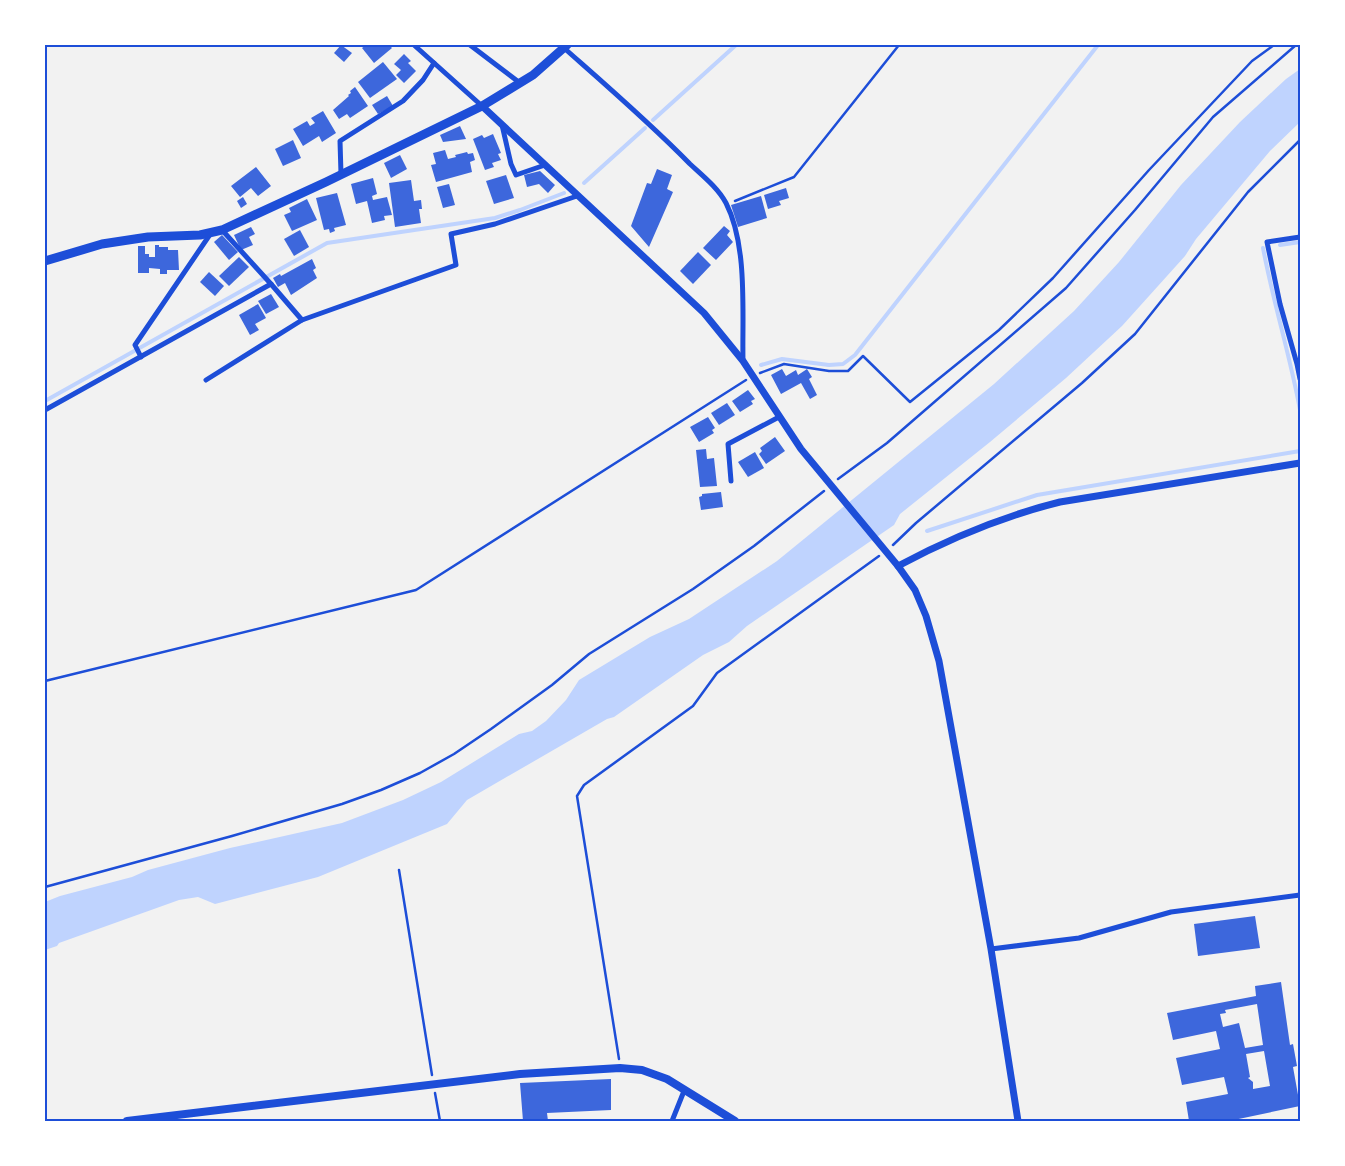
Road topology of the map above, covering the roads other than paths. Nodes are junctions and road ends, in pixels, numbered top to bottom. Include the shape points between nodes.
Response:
1 (414, 45) edge
2 (470, 45) edge
3 (566, 46) edge
4 (434, 63) junction
5 (520, 83) junction
6 (482, 106) junction
7 (502, 125) junction
8 (545, 166) junction
9 (341, 174) junction
10 (577, 196) junction
11 (222, 230) junction
12 (211, 232) junction
13 (1300, 237) edge
14 (45, 262) edge
15 (271, 284) junction
16 (302, 320) junction
17 (141, 357) junction
18 (743, 361) junction
19 (1300, 379) edge
20 (206, 380) dead end
21 (45, 410) edge
22 (779, 417) junction
23 (1300, 463) edge
24 (732, 480) dead end
25 (898, 566) junction
26 (1300, 895) edge
27 (991, 949) junction
28 (684, 1091) junction
29 (128, 1121) edge
30 (672, 1121) edge
31 (735, 1121) edge
32 (1018, 1121) edge

1 - 4 street
2 - 5 street
3 - 5 main road
3 - 18 street via 660,133 718,191 726,204 741,258
4 - 6 street
4 - 9 street via 403,101 340,141
5 - 6 main road
6 - 7 street
6 - 9 main road
7 - 8 street
7 - 8 street via 516,175
8 - 10 street
9 - 11 main road
10 - 16 street via 495,224 451,234 456,266
10 - 18 street via 704,313
11 - 12 main road
11 - 15 street
12 - 14 main road via 102,244
12 - 17 street via 135,345
13 - 19 street via 1268,242
15 - 16 street
15 - 17 street
16 - 20 street
17 - 21 street
18 - 22 street
22 - 24 street via 728,444
22 - 25 street via 801,449
23 - 25 street via 1027,510 933,547
25 - 27 street via 915,590 939,661
26 - 27 street via 1171,912 1079,938
27 - 32 street
28 - 29 main road via 667,1079 642,1070 620,1068 434,1083
28 - 30 street
28 - 31 main road

